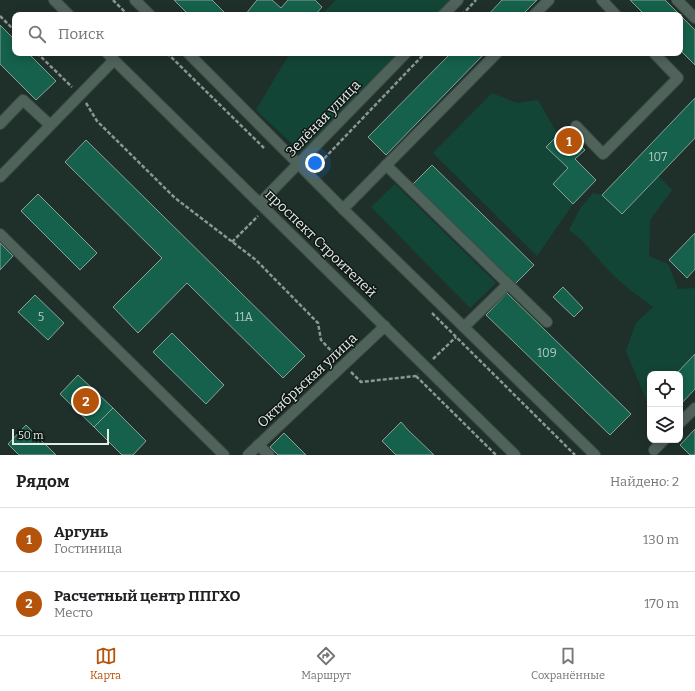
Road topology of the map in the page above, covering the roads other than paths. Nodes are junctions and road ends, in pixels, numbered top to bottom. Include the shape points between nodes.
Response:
1 (54, 0) edge
2 (134, 0) edge
3 (458, 0) edge
4 (549, 0) edge
5 (602, 0) edge
6 (677, 0) edge
7 (66, 12) edge
8 (147, 12) edge
9 (446, 12) edge
10 (537, 12) edge
11 (613, 12) edge
12 (695, 18) edge
13 (191, 56) edge
14 (403, 56) edge
15 (493, 56) edge
16 (657, 56) edge
17 (110, 57) edge
18 (0, 124) edge
19 (50, 125) junction
20 (576, 126) dead end
21 (298, 163) junction
22 (386, 165) junction
23 (0, 177) edge
24 (260, 203) junction
25 (343, 209) junction
26 (0, 234) edge
27 (507, 285) junction
28 (547, 322) dead end
29 (385, 326) junction
30 (464, 327) junction
31 (695, 408) edge
32 (683, 420) edge
33 (661, 443) edge
34 (258, 445) junction
35 (654, 450) dead end
36 (224, 455) edge
37 (248, 455) edge
38 (269, 455) edge
39 (515, 455) edge
40 (595, 455) edge

1 - 7 street
2 - 8 street
3 - 9 street
4 - 10 street
5 - 11 street
6 - 12 street
13 - 21 street
14 - 21 street, Зелёная улица
15 - 22 street
16 - 20 street via 678,78 603,154
17 - 19 street
17 - 24 street, проспект Строителей
18 - 19 street via 23,100
19 - 23 street
21 - 24 street, Зелёная улица
21 - 25 street
22 - 25 street
22 - 27 street
24 - 29 street, проспект Строителей
25 - 30 street
26 - 36 street
27 - 28 street
27 - 30 street
29 - 34 street, Октябрьская улица
29 - 39 street, проспект Строителей
30 - 40 street
31 - 32 street
33 - 35 street
34 - 37 street, Октябрьская улица
34 - 38 street

